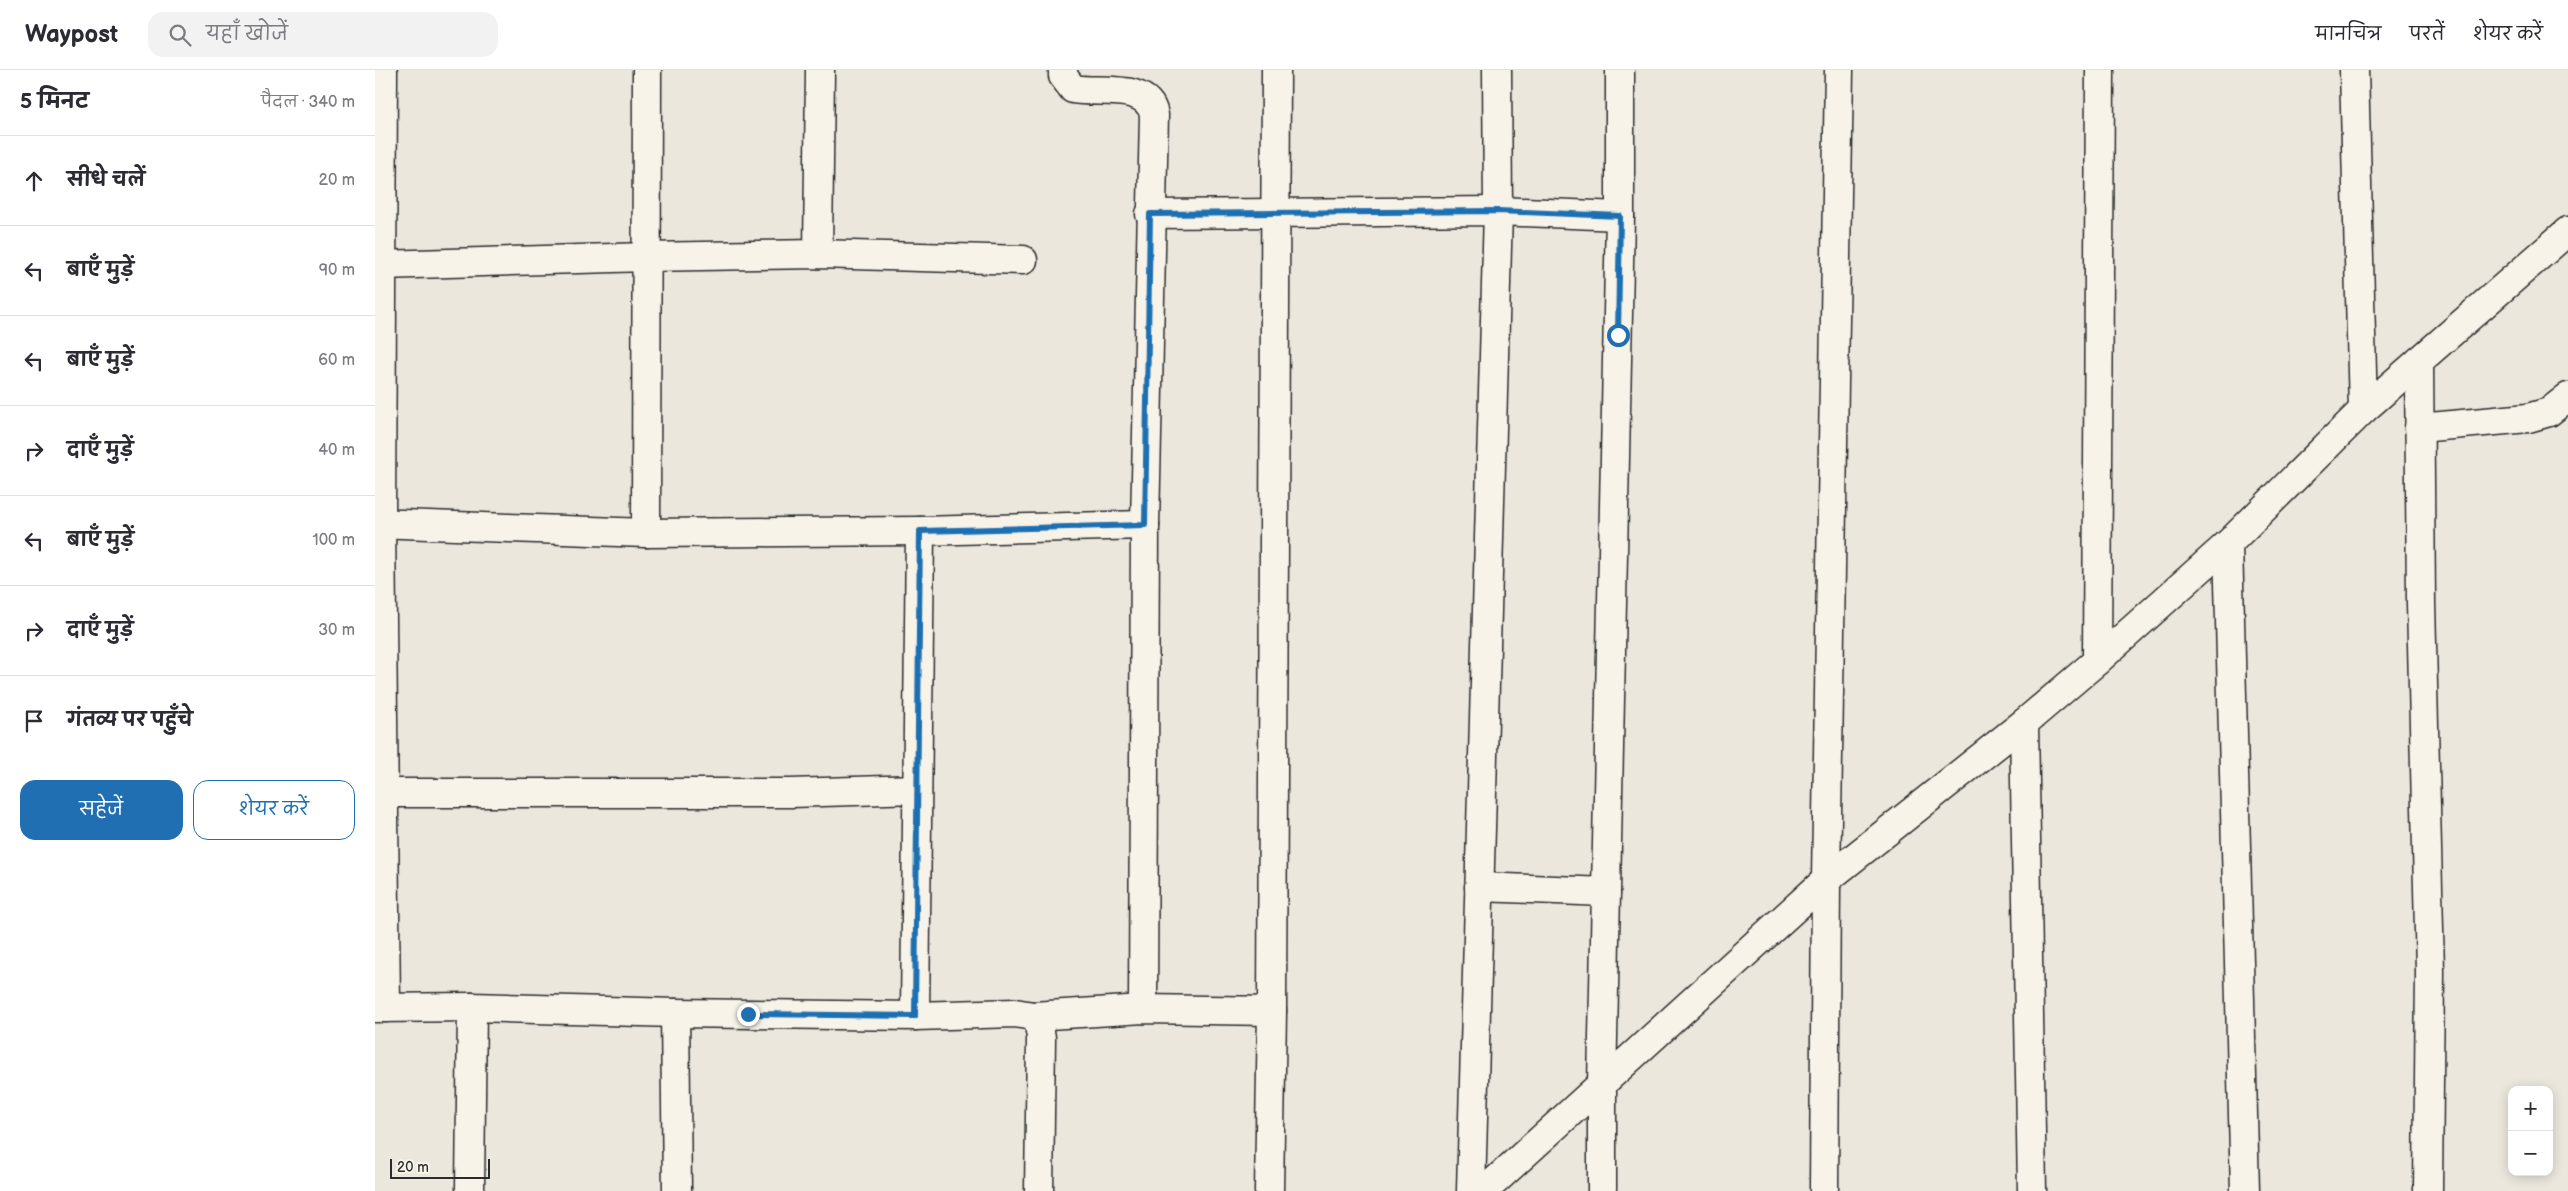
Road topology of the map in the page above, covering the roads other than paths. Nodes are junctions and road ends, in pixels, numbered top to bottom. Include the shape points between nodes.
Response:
1 (383, 70) edge
2 (647, 70) edge
3 (820, 70) edge
4 (1063, 70) edge
5 (1276, 70) edge
6 (1497, 70) edge
7 (1620, 70) edge
8 (1839, 70) edge
9 (2100, 70) edge
10 (2354, 70) edge
11 (1498, 211) junction
12 (1275, 213) junction
13 (1150, 214) junction
14 (1620, 216) junction
15 (2568, 231) edge
16 (819, 254) junction
17 (647, 257) junction
18 (1023, 260) dead end
19 (381, 265) junction
20 (378, 304) edge
21 (2419, 361) junction
22 (2568, 397) edge
23 (2363, 410) junction
24 (2419, 428) junction
25 (378, 523) edge
26 (1145, 525) junction
27 (920, 531) junction
28 (645, 533) junction
29 (2228, 544) junction
30 (2097, 661) junction
31 (2024, 723) junction
32 (917, 789) junction
33 (385, 793) junction
34 (1826, 880) junction
35 (1479, 887) junction
36 (1606, 892) junction
37 (472, 1007) junction
38 (381, 1008) edge
39 (1143, 1009) junction
40 (1272, 1010) junction
41 (675, 1013) junction
42 (915, 1016) junction
43 (1033, 1016) junction
44 (1602, 1085) junction
45 (470, 1191) edge
46 (677, 1191) edge
47 (1039, 1191) edge
48 (1269, 1191) edge
49 (1471, 1191) edge
50 (1484, 1191) edge
51 (1602, 1191) edge
52 (1824, 1191) edge
53 (2032, 1191) edge
54 (2245, 1191) edge
55 (2429, 1191) edge

1 - 19 street
2 - 17 street
3 - 16 street
4 - 13 street via 1063,76 1073,89 1144,96 1152,104
5 - 12 street
6 - 11 street
7 - 14 street
8 - 34 street
9 - 30 street
10 - 23 street
11 - 12 street
11 - 14 street
11 - 35 street
12 - 13 street
12 - 40 street
13 - 26 street
14 - 36 street
15 - 21 street
16 - 17 street
16 - 18 street
17 - 19 street
17 - 28 street
19 - 20 street
20 - 25 street
21 - 23 street
21 - 24 street
22 - 24 street via 2549,412 2528,418
23 - 29 street
24 - 55 street via 2430,971
25 - 28 street
25 - 33 street
26 - 27 street
26 - 39 street
27 - 28 street
27 - 32 street
29 - 30 street
29 - 54 street
30 - 31 street
31 - 34 street
31 - 53 street
32 - 33 street via 791,793
32 - 42 street
33 - 38 street
34 - 44 street
34 - 52 street
35 - 36 street
35 - 49 street
36 - 44 street
37 - 38 street
37 - 41 street
37 - 45 street
39 - 40 street
39 - 43 street
40 - 48 street
41 - 42 street
41 - 46 street
42 - 43 street via 1015,1013
43 - 47 street via 1039,1024 1041,1038
44 - 50 street
44 - 51 street

